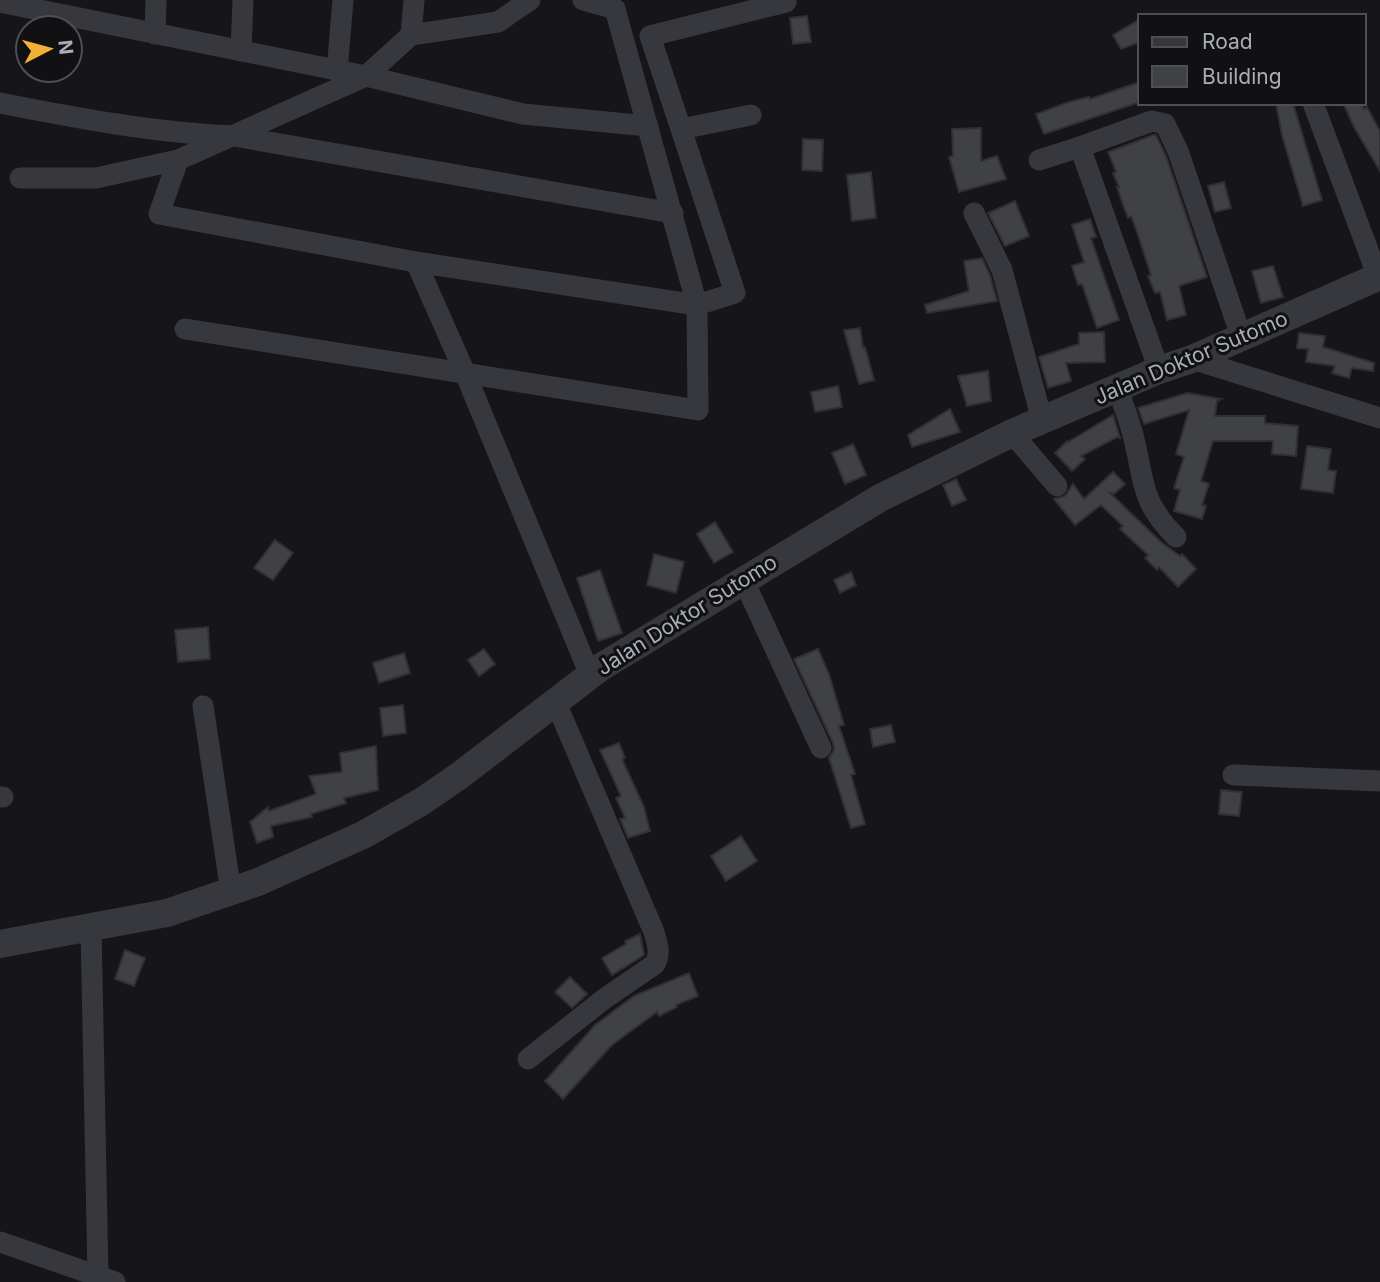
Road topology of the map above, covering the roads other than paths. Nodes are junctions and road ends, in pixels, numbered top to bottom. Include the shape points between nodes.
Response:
1 (156, 0) edge
2 (243, 0) edge
3 (342, 0) edge
4 (414, 0) edge
5 (530, 0) edge
6 (583, 0) edge
7 (0, 2) edge
8 (786, 2) edge
9 (62, 7) edge
10 (155, 34) junction
11 (411, 35) junction
12 (241, 51) junction
13 (337, 71) junction
14 (366, 76) junction
15 (0, 103) edge
16 (1313, 105) edge
17 (751, 115) dead end
18 (648, 126) junction
19 (681, 129) junction
20 (234, 136) junction
21 (1080, 146) junction
22 (178, 160) junction
23 (1039, 160) dead end
24 (20, 178) dead end
25 (673, 213) junction
26 (974, 213) dead end
27 (416, 262) junction
28 (1379, 276) edge
29 (697, 305) junction
30 (185, 329) dead end
31 (1241, 336) junction
32 (1192, 359) junction
33 (1159, 370) junction
34 (465, 373) junction
35 (1117, 388) junction
36 (1380, 418) edge
37 (1042, 420) junction
38 (1012, 433) junction
39 (1058, 486) dead end
40 (1176, 537) dead end
41 (743, 579) junction
42 (590, 675) junction
43 (556, 703) junction
44 (203, 706) dead end
45 (821, 748) dead end
46 (1233, 775) dead end
47 (1380, 781) edge
48 (232, 892) junction
49 (91, 928) junction
50 (0, 944) edge
51 (528, 1059) dead end
52 (0, 1241) edge
53 (70, 1275) edge
54 (106, 1279) edge

1 - 10 street
2 - 12 street
3 - 13 street
4 - 11 street
5 - 11 street via 498,22
6 - 18 street via 615,9
7 - 9 street
8 - 19 street via 650,36
9 - 10 street
10 - 12 street
11 - 14 street
12 - 13 street
13 - 14 street
14 - 18 street via 523,114
14 - 20 street
15 - 20 street via 88,120
16 - 28 street
17 - 19 street
18 - 25 street
19 - 29 street via 735,293
20 - 22 street
20 - 25 street
21 - 23 street
21 - 31 street via 1152,121 1165,124
21 - 33 street
22 - 24 street via 96,178
22 - 27 street via 159,214
25 - 29 street
26 - 37 street via 1002,271
27 - 29 street
27 - 34 street
28 - 31 street, Jalan Doktor Sutomo
29 - 34 street via 698,410
30 - 34 street
31 - 32 street, Jalan Doktor Sutomo
32 - 33 street, Jalan Doktor Sutomo
32 - 36 street
33 - 35 street, Jalan Doktor Sutomo
34 - 42 street
35 - 37 street, Jalan Doktor Sutomo
35 - 40 street via 1150,506
37 - 38 street, Jalan Doktor Sutomo
38 - 39 street
38 - 41 street, Jalan Doktor Sutomo via 880,498
41 - 42 street, Jalan Doktor Sutomo
41 - 45 street
42 - 43 street, Jalan Doktor Sutomo
43 - 48 street, Jalan Doktor Sutomo via 421,802 363,835
43 - 51 street via 659,949 654,964
44 - 48 street
46 - 47 street
48 - 49 street, Jalan Doktor Sutomo via 167,913
49 - 50 street, Jalan Doktor Sutomo
49 - 54 street
52 - 53 street
53 - 54 street

